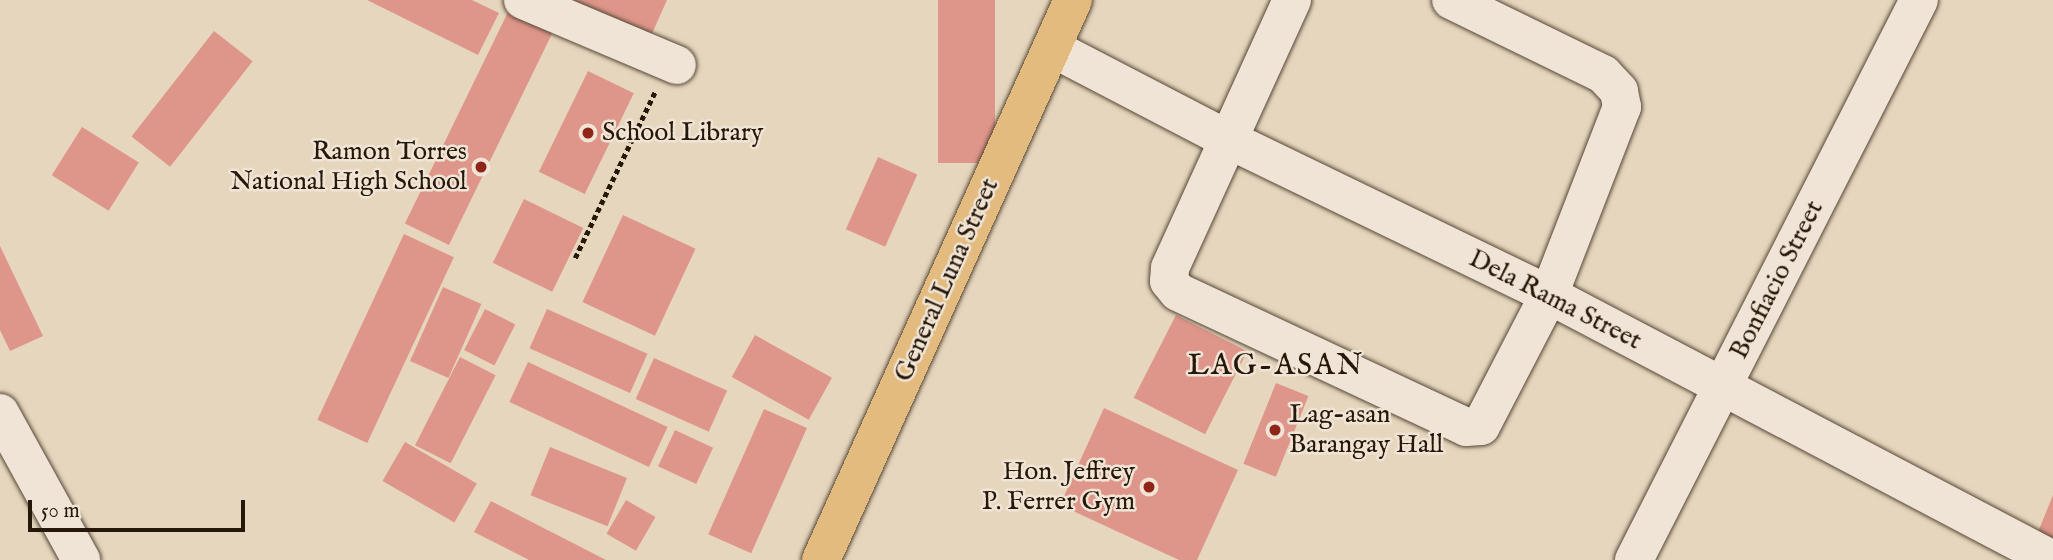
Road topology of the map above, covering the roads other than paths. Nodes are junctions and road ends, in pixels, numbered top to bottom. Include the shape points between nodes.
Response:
1 (523, 0) edge
2 (1073, 0) edge
3 (1292, 0) edge
4 (1451, 0) edge
5 (1919, 0) edge
6 (1495, 9) edge
7 (1052, 48) junction
8 (673, 64) road end
9 (1227, 139) junction
10 (1549, 295) junction
11 (1723, 387) junction
12 (0, 413) edge
13 (81, 560) edge
14 (821, 560) edge
15 (1634, 560) edge
16 (2053, 560) edge

1 - 8 street
2 - 7 main road, General Luna Street
3 - 9 street
4 - 6 street
5 - 11 street, Bonfiacio Street
6 - 10 street via 1603,74 1619,91 1622,107
7 - 9 street, Dela Rama Street
7 - 14 main road, General Luna Street
9 - 10 street, Dela Rama Street
9 - 10 street via 1170,268 1169,281 1178,292 1466,427 1481,426 1490,413
10 - 11 street, Dela Rama Street
11 - 15 street, Bonfiacio Street
11 - 16 street, Dela Rama Street
12 - 13 street

